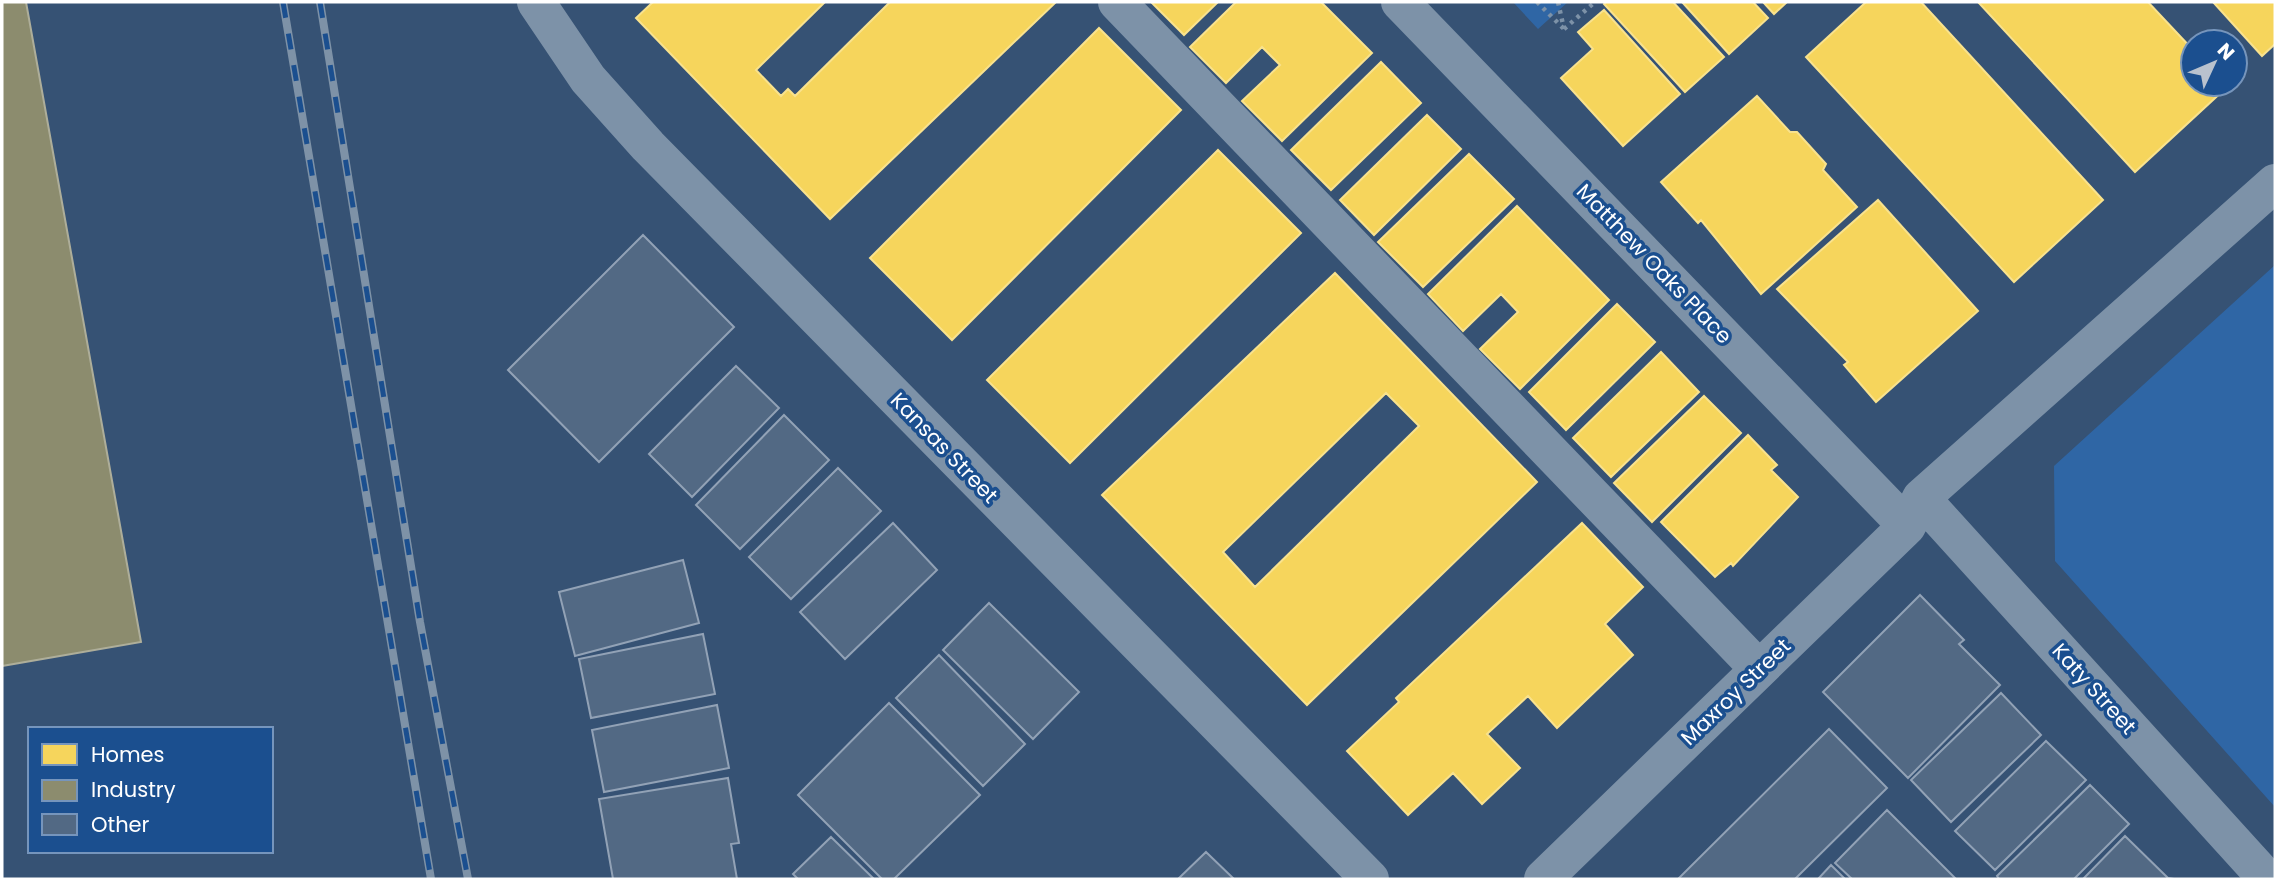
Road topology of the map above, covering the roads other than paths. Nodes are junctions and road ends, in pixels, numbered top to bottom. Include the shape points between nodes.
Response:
1 (536, 2) edge
2 (1118, 2) edge
3 (1400, 2) edge
4 (2275, 183) edge
5 (1914, 512) junction
6 (1759, 669) junction
7 (1370, 879) edge
8 (1543, 879) edge
9 (2267, 879) edge

1 - 7 street, Kansas Street via 588,79 648,146
2 - 6 street
3 - 5 street, Matthew Oaks Place
4 - 5 street, Maxroy Street
5 - 6 street, Maxroy Street
5 - 9 street, Katy Street
6 - 8 street, Maxroy Street

